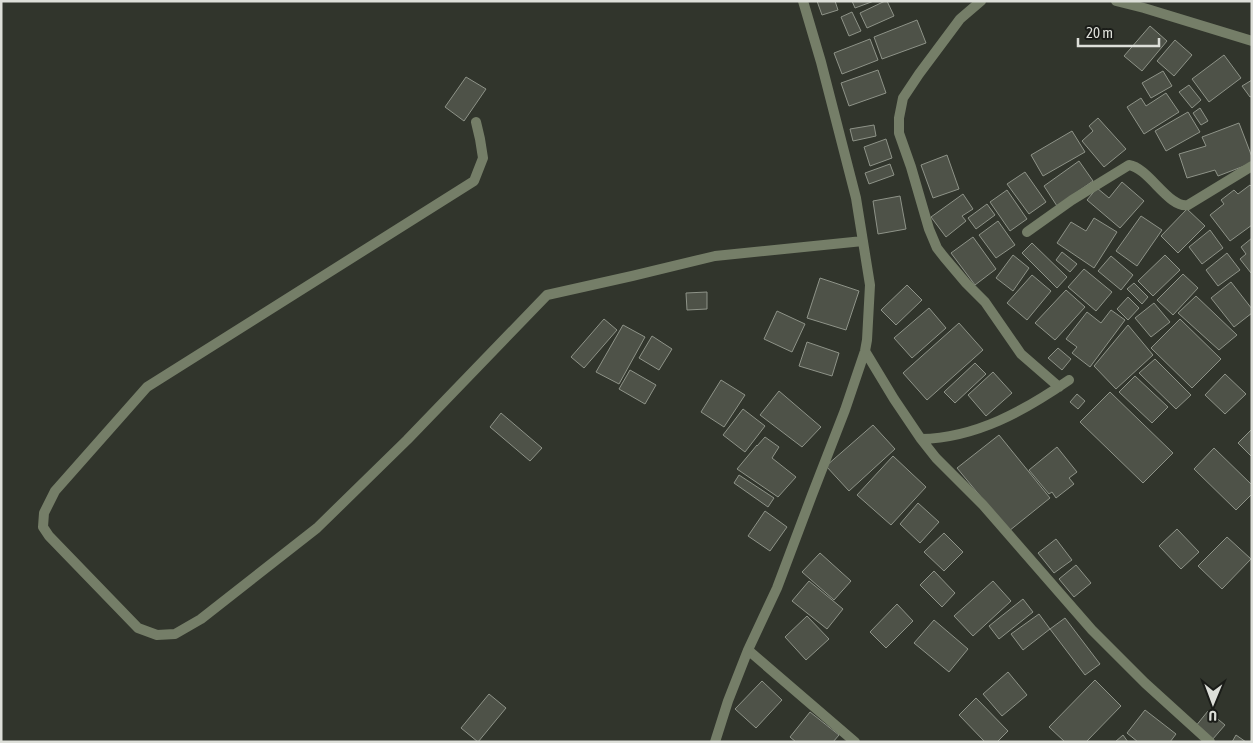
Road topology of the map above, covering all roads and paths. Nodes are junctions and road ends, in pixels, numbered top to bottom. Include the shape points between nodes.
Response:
1 (803, 1) edge
2 (982, 1) edge
3 (1116, 1) edge
4 (1252, 41) edge
5 (476, 122) dead end
6 (1252, 166) edge
7 (1027, 232) dead end
8 (863, 241) junction
9 (865, 351) junction
10 (1069, 380) dead end
11 (1056, 389) junction
12 (921, 439) junction
13 (748, 650) junction
14 (715, 742) edge
15 (855, 742) edge
16 (1210, 742) edge

1 - 8 street via 856,198
2 - 11 street via 960,19 903,98 898,118 899,133 937,248 985,302 1021,354
3 - 4 street
5 - 8 street via 483,158 474,181 147,387 55,491 44,513 43,527 48,536 138,628 157,635 175,634 201,619 317,528 547,295 715,256
6 - 7 street via 1183,206 1137,167 1129,165
8 - 9 street via 870,285
9 - 12 street
9 - 13 street via 777,588
10 - 11 street
11 - 12 street via 993,424 945,437
12 - 16 street via 1092,630
13 - 14 street
13 - 15 street

